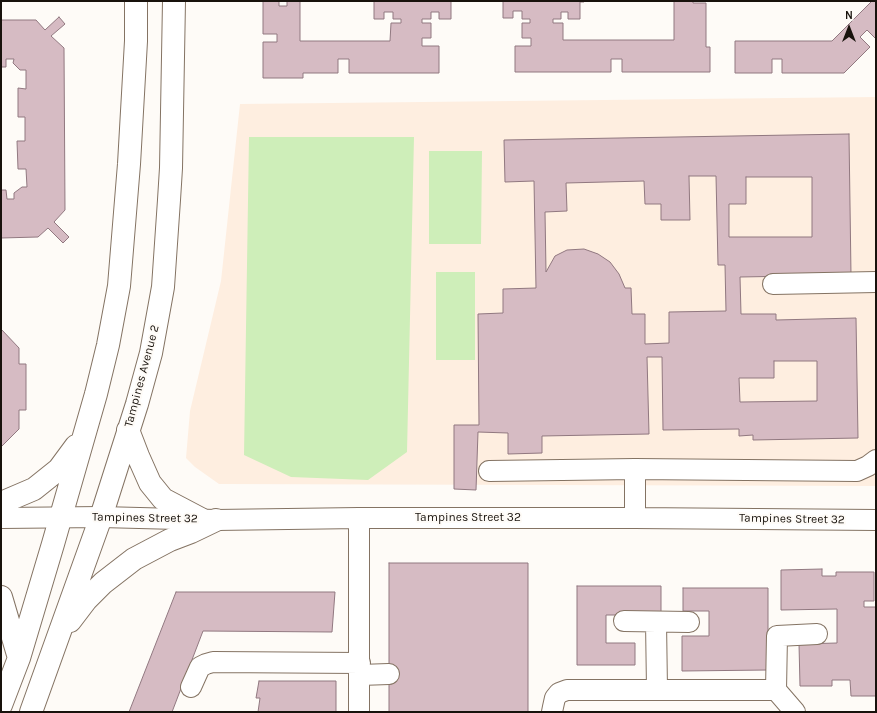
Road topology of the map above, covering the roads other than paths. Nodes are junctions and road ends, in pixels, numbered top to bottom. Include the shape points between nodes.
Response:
1 (136, 1) edge
2 (174, 1) edge
3 (876, 282) edge
4 (773, 284) dead end
5 (128, 430) junction
6 (85, 434) junction
7 (876, 460) edge
8 (635, 469) junction
9 (489, 471) dead end
10 (1, 503) edge
11 (61, 517) junction
12 (101, 517) junction
13 (1, 518) edge
14 (359, 518) junction
15 (635, 518) junction
16 (209, 519) junction
17 (876, 520) edge
18 (1, 597) edge
19 (624, 621) dead end
20 (656, 622) junction
21 (689, 622) dead end
22 (817, 634) dead end
23 (57, 638) junction
24 (19, 658) junction
25 (360, 669) junction
26 (389, 674) dead end
27 (191, 687) dead end
28 (657, 689) junction
29 (776, 690) junction
30 (1, 705) edge
31 (31, 712) edge
32 (360, 712) edge
33 (552, 712) edge
34 (796, 712) edge

1 - 6 main road via 129,164 119,286 108,344
2 - 5 main road, Tampines Avenue 2 via 171,168 163,287 151,353
3 - 4 street
5 - 12 main road, Tampines Avenue 2
5 - 16 main road via 150,483 163,499
6 - 10 main road via 59,469 34,490
6 - 11 main road
7 - 8 street via 857,471
8 - 9 street
8 - 15 street
11 - 12 street, Tampines Street 32
11 - 13 street, Tampines Street 32
11 - 24 main road
12 - 16 street, Tampines Street 32
12 - 23 main road, Tampines Avenue 2
14 - 15 street, Tampines Street 32
14 - 16 street, Tampines Street 32
14 - 25 street
15 - 17 street, Tampines Street 32
16 - 23 main road via 191,532 128,562 86,600
18 - 24 main road
19 - 20 street
20 - 21 street
20 - 28 street
22 - 29 street via 777,635
23 - 31 main road, Tampines Avenue 2
24 - 30 main road
25 - 26 street
25 - 27 street via 213,662 200,667
25 - 32 street
28 - 29 street
28 - 33 street via 567,690 555,698
29 - 34 street

